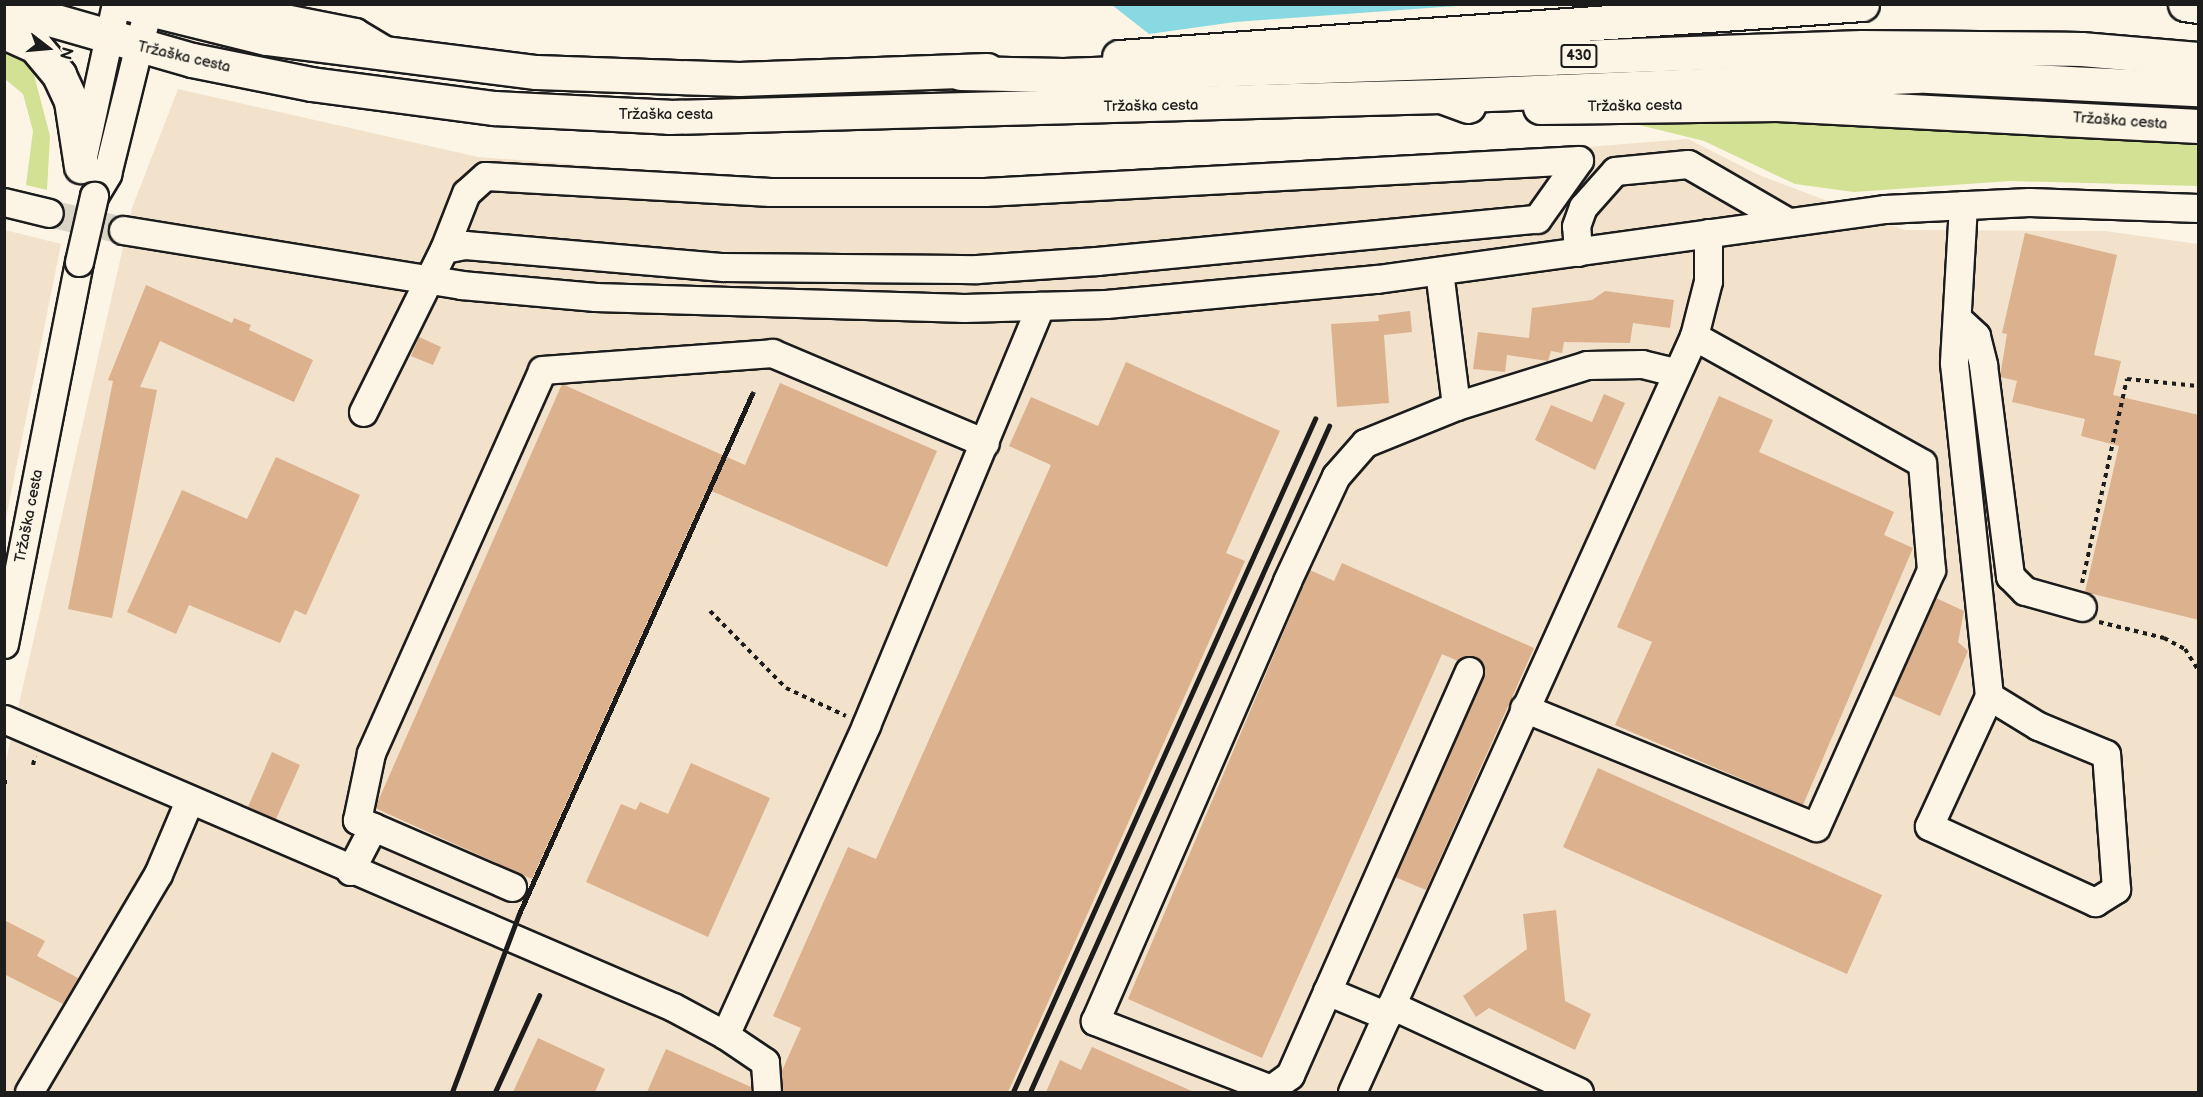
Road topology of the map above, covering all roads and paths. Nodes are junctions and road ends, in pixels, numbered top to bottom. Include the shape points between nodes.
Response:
1 (116, 4) edge
2 (214, 4) edge
3 (1862, 4) edge
4 (2185, 4) edge
5 (4, 6) edge
6 (142, 6) edge
7 (2199, 6) edge
8 (4, 32) edge
9 (123, 42) junction
10 (393, 55) junction
11 (2199, 59) edge
12 (960, 73) junction
13 (2199, 89) edge
14 (1441, 96) junction
15 (2199, 126) edge
16 (81, 166) junction
17 (94, 196) junction
18 (4, 202) edge
19 (1963, 205) junction
20 (2199, 208) edge
21 (49, 213) tunnel mouth
22 (1788, 222) junction
23 (123, 230) tunnel mouth
24 (1708, 233) junction
25 (1296, 244) junction
26 (444, 249) junction
27 (1578, 252) junction
28 (1439, 271) junction
29 (429, 281) junction
30 (1300, 287) junction
31 (1040, 306) junction
32 (1957, 318) junction
33 (1694, 336) junction
34 (1677, 373) junction
35 (2199, 386) edge
36 (1456, 406) junction
37 (363, 412) dead end
38 (985, 443) junction
39 (2082, 607) junction
40 (710, 611) dead end
41 (4, 644) edge
42 (2199, 670) edge
43 (1469, 671) dead end
44 (1989, 696) junction
45 (1524, 708) junction
46 (4, 719) edge
47 (866, 725) junction
48 (189, 801) junction
49 (373, 826) junction
50 (350, 871) junction
51 (512, 887) dead end
52 (1327, 991) junction
53 (1389, 1010) junction
54 (725, 1035) junction
55 (29, 1092) edge
56 (766, 1092) edge
57 (1352, 1092) edge
58 (1578, 1092) edge

1 - 9 street
2 - 10 street via 355,32
3 - 12 main road
4 - 7 main road
5 - 9 main road, Tržaška cesta / 430
6 - 9 street
6 - 10 main road, 430 via 266,38
8 - 16 main road via 35,46 59,75 71,101
9 - 14 main road, Tržaška cesta / 430 via 374,94 594,115 1154,107
9 - 16 street
9 - 17 street, Tržaška cesta via 107,174
10 - 12 main road, 430 via 636,77
11 - 12 main road, 430 via 2081,49 1885,46 1063,75
13 - 14 main road, 430 via 1928,76
14 - 15 main road, Tržaška cesta via 1475,109 1777,104
16 - 17 street
17 - 41 street, Tržaška cesta, bridge
18 - 21 street
19 - 20 street
19 - 22 street
19 - 32 street
22 - 24 street
22 - 27 street via 1689,164 1614,171 1583,207 1576,226
23 - 29 street
24 - 27 street
24 - 33 street via 1708,281
25 - 26 street via 977,269 723,267 465,245
25 - 26 street via 1537,219 1579,160 985,192 770,192 485,176 466,193
25 - 30 street
26 - 29 street
27 - 28 street
28 - 30 street
28 - 36 street
29 - 31 street via 595,297 822,307
29 - 37 street
30 - 31 street
31 - 38 street
32 - 39 street via 1976,336 1983,365 2010,576 2025,591
32 - 44 street via 1954,363
33 - 34 street
33 - 45 street via 1922,463 1931,570 1816,827
34 - 36 street via 1642,364 1587,365
34 - 45 street
35 - 39 path via 2127,379 2082,580
36 - 52 street via 1365,443 1336,476 1095,1021 1271,1089 1290,1075
38 - 47 street
38 - 49 street via 772,353 542,370 370,753 357,820
39 - 42 path via 2098,622 2185,649
40 - 47 path via 786,688
43 - 52 street
44 - 44 street via 2038,726 2106,754 2116,889 2095,902 1929,826
45 - 53 street
46 - 48 street
47 - 54 street
48 - 50 street
48 - 55 street via 158,874
49 - 50 street
49 - 51 street
50 - 54 street via 673,1007
52 - 53 street
53 - 57 street
53 - 58 street
54 - 56 street via 765,1062

